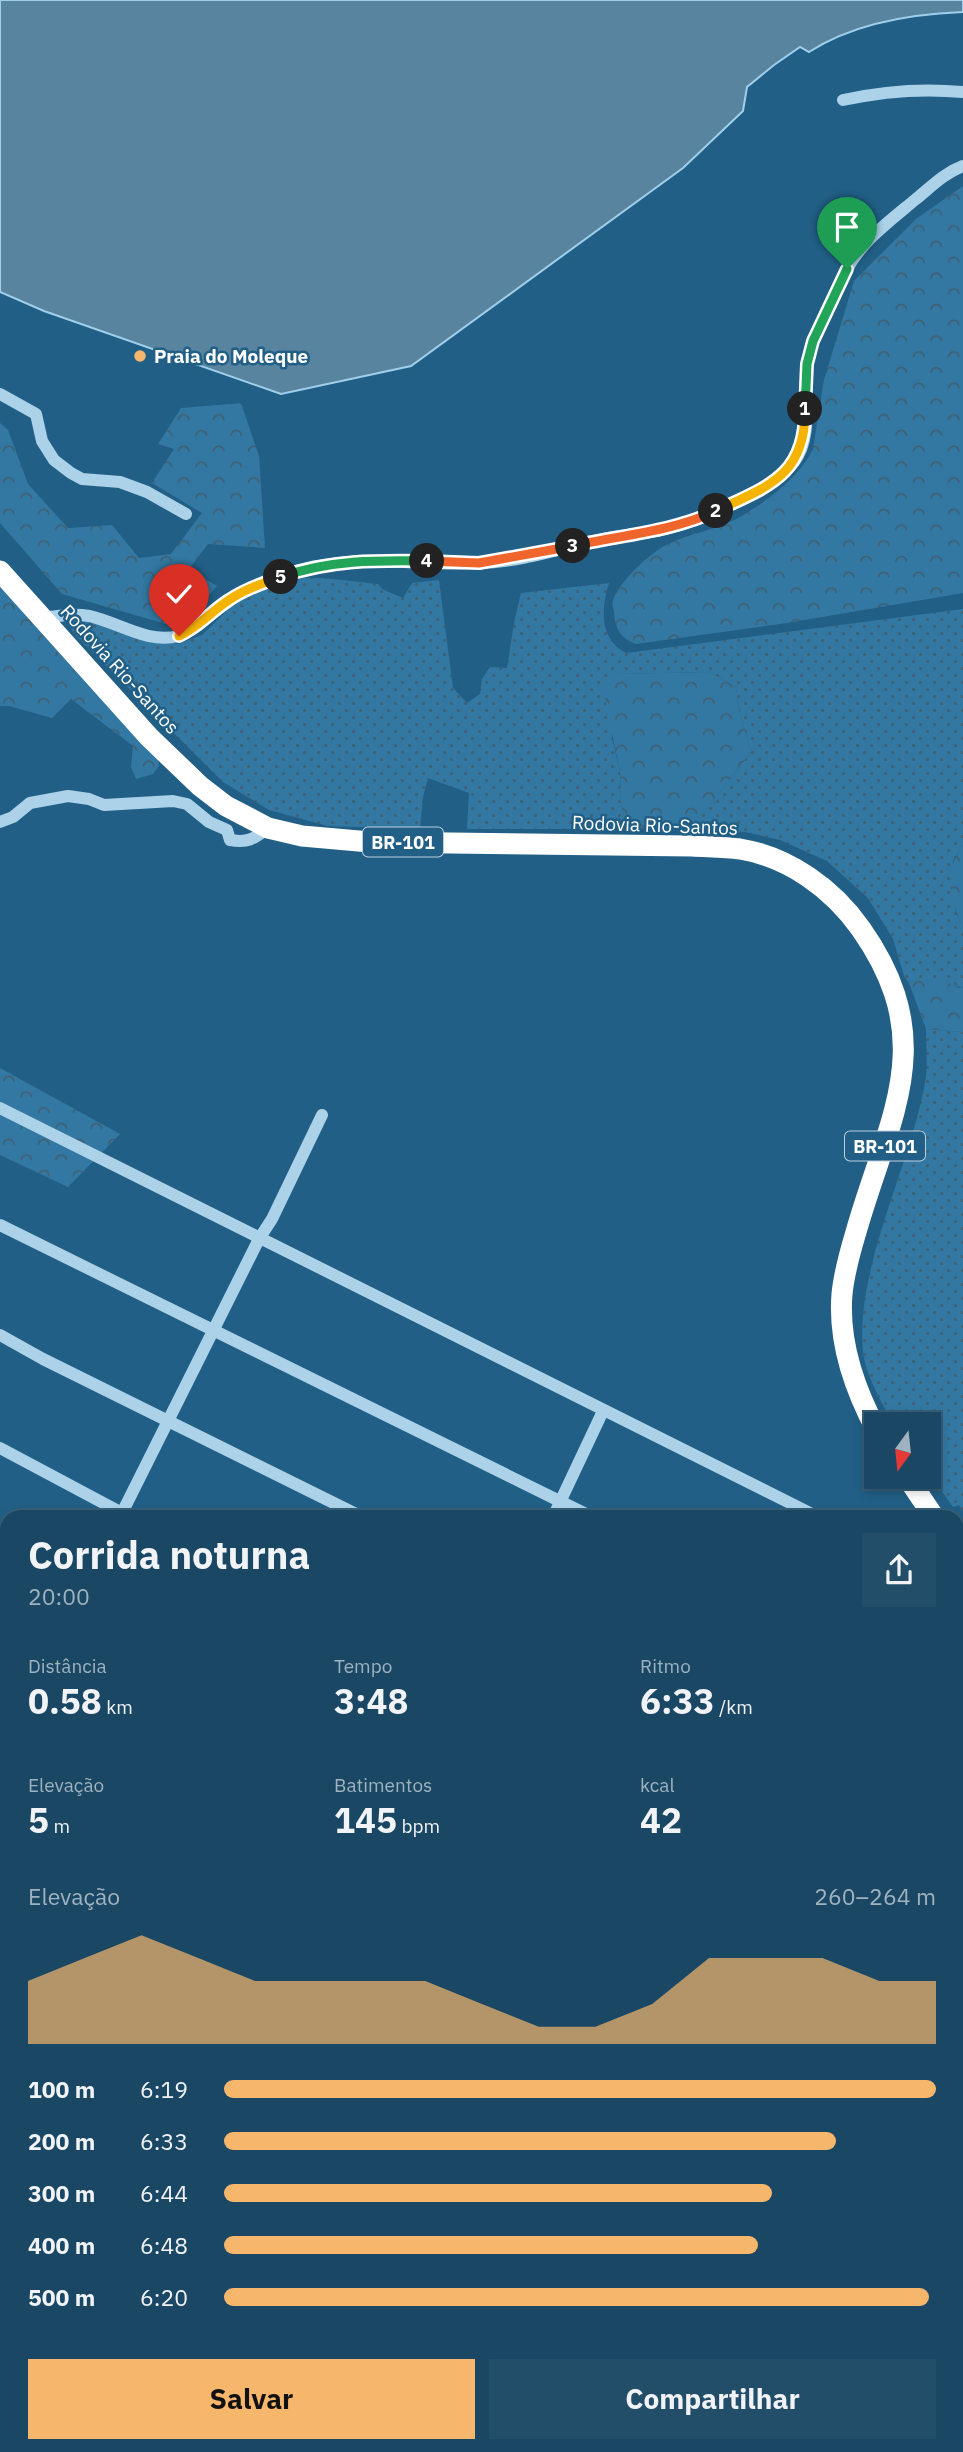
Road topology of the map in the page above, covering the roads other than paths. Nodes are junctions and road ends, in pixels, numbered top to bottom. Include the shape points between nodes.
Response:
1 (963, 92) edge
2 (843, 100) dead end
3 (963, 166) edge
4 (0, 394) edge
5 (186, 514) dead end
6 (0, 571) edge
7 (43, 618) junction
8 (200, 786) junction
9 (193, 808) junction
10 (0, 822) edge
11 (268, 828) junction
12 (0, 1108) edge
13 (322, 1115) dead end
14 (0, 1225) edge
15 (259, 1240) junction
16 (214, 1332) junction
17 (0, 1335) edge
18 (603, 1411) junction
19 (867, 1412) edge
20 (169, 1422) junction
21 (0, 1448) edge
22 (915, 1489) edge
23 (560, 1502) junction
24 (113, 1510) edge
25 (127, 1510) edge
26 (348, 1510) edge
27 (556, 1510) edge
28 (577, 1510) edge
29 (804, 1510) edge
30 (929, 1510) edge

1 - 2 street via 883,91
3 - 7 street via 934,183 875,233 847,269 807,364 806,432 801,448 777,478 744,497 690,522 508,559 479,563 375,560 299,570 252,587 179,636 142,634 87,615
4 - 5 street via 36,414 42,441 54,460 71,473 82,479 120,482
6 - 7 highway, Rodovia Rio-Santos / BR-101
7 - 8 highway, Rodovia Rio-Santos / BR-101 via 149,737
8 - 9 street
8 - 11 highway, Rodovia Rio-Santos / BR-101
9 - 10 street via 173,801 104,805 68,796 30,803
9 - 11 street via 227,830 230,841 254,840
11 - 19 highway, Rodovia Rio-Santos / BR-101 via 370,842 741,849 779,860 813,880 848,911 875,948 890,979 905,1044 892,1126 861,1214 842,1294 849,1366
12 - 15 street
13 - 15 street
14 - 16 street
15 - 16 street
15 - 18 street
16 - 20 street
16 - 23 street
17 - 20 street
18 - 23 street
18 - 29 street
20 - 25 street
20 - 26 street
21 - 24 street
22 - 30 highway
23 - 27 street
23 - 28 street

